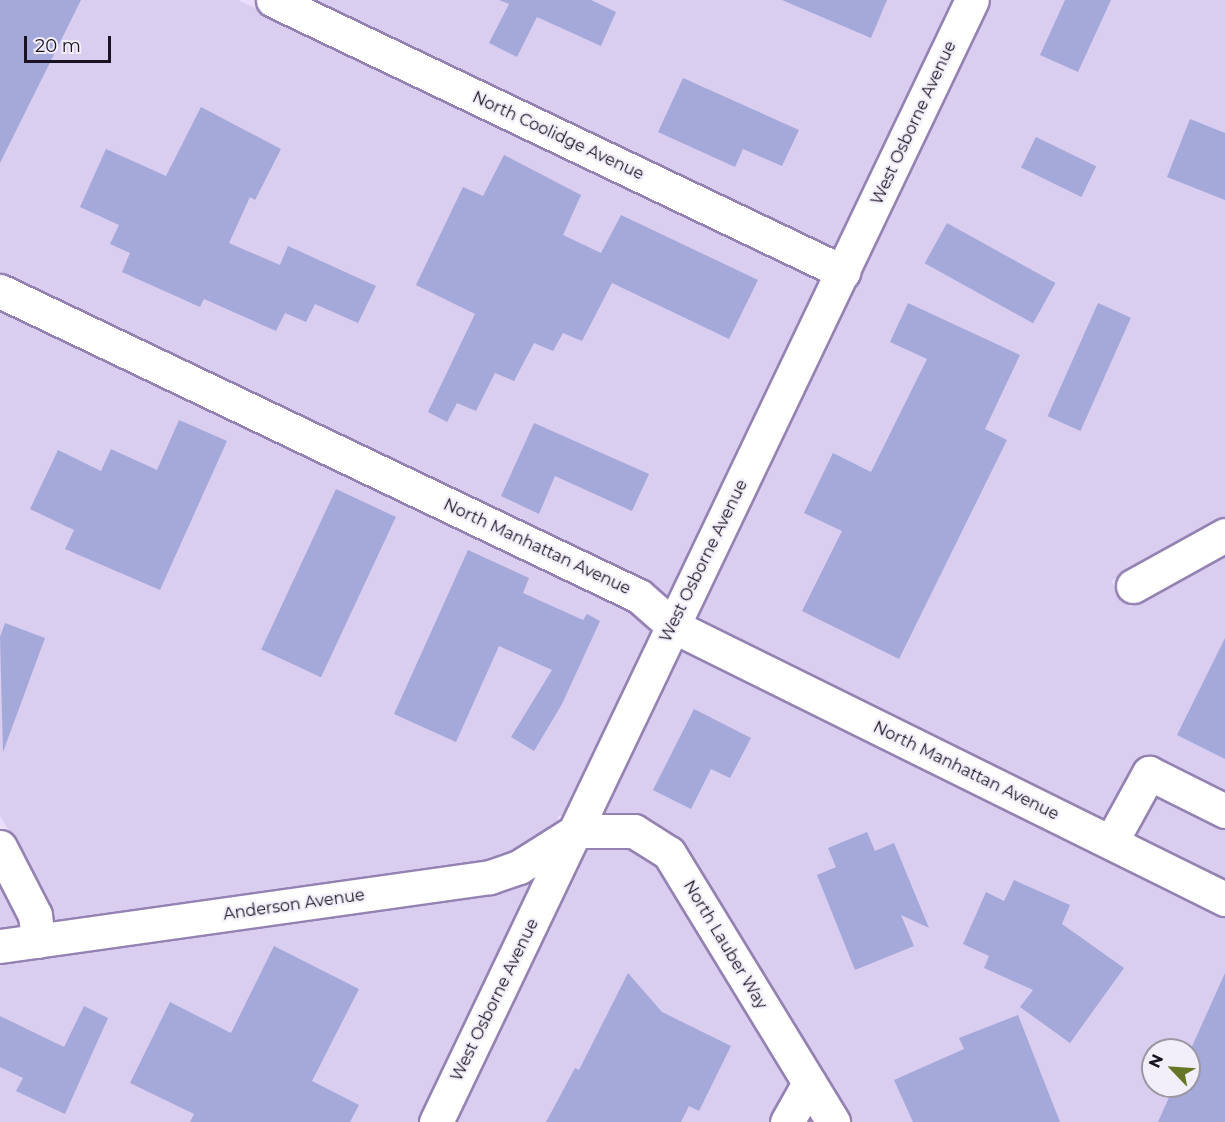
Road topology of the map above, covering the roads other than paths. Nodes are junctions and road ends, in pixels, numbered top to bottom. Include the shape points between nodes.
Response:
1 (273, 0) edge
2 (972, 0) edge
3 (843, 272) junction
4 (0, 291) edge
5 (1225, 535) edge
6 (1133, 586) dead end
7 (673, 626) junction
8 (1225, 811) edge
9 (576, 831) junction
10 (1111, 842) junction
11 (0, 847) edge
12 (1225, 899) edge
13 (38, 941) junction
14 (0, 946) edge
15 (809, 1083) junction
16 (436, 1122) edge
17 (787, 1122) edge
18 (832, 1122) edge

1 - 3 street, North Coolidge Avenue
2 - 3 street, West Osborne Avenue
3 - 7 street, West Osborne Avenue
4 - 7 street, North Manhattan Avenue via 639,596
5 - 6 street
7 - 9 street, West Osborne Avenue
7 - 10 street, North Manhattan Avenue
8 - 10 street via 1149,773
9 - 13 street, Anderson Avenue via 519,867 490,877
9 - 15 street, North Lauber Way via 634,831 669,853
9 - 16 street, West Osborne Avenue
10 - 12 street, North Manhattan Avenue
11 - 13 street via 35,915
13 - 14 street, Anderson Avenue
15 - 17 street
15 - 18 street, North Lauber Way

